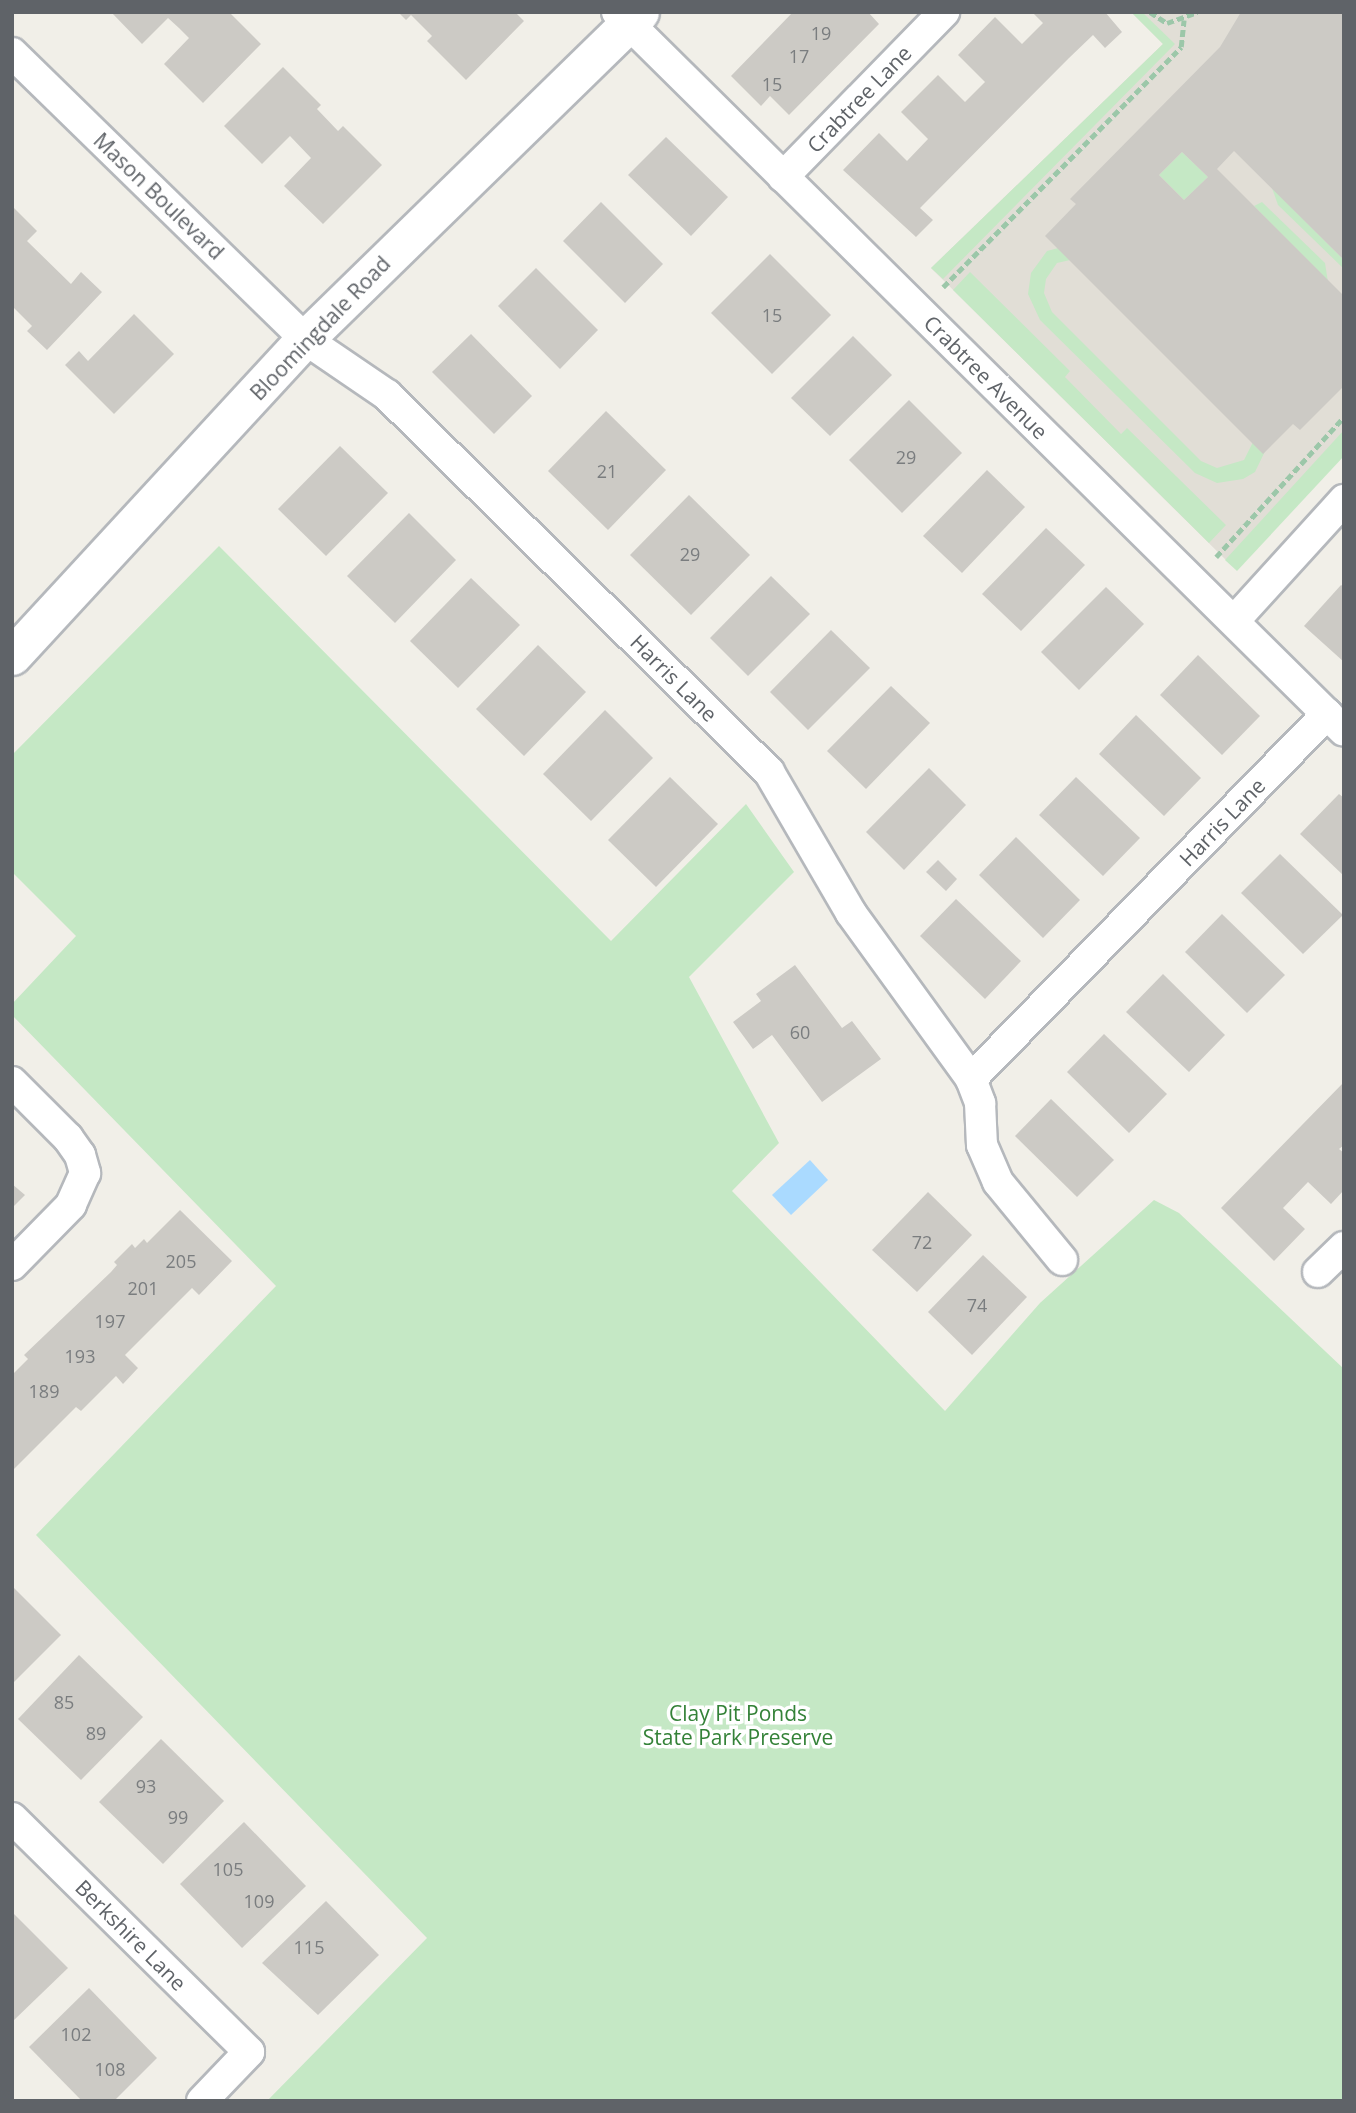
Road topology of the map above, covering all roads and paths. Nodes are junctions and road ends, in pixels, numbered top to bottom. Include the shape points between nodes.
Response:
1 (1150, 12) edge
2 (1197, 12) edge
3 (935, 15) edge
4 (628, 16) edge
5 (1184, 20) junction
6 (12, 53) edge
7 (783, 177) junction
8 (940, 290) dead end
9 (305, 338) junction
10 (1344, 417) edge
11 (1344, 500) edge
12 (1215, 557) dead end
13 (1234, 621) junction
14 (12, 656) edge
15 (1335, 723) edge
16 (971, 1079) junction
17 (12, 1082) edge
18 (1344, 1247) edge
19 (1062, 1260) dead end
20 (12, 1265) edge
21 (1318, 1272) dead end
22 (12, 1818) edge
23 (202, 2101) edge

1 - 5 path via 1167,23
2 - 5 path
3 - 7 street, Crabtree Lane
4 - 7 street, Crabtree Avenue
4 - 9 street, Bloomingdale Road
5 - 8 path via 1181,47
6 - 9 street, Mason Boulevard
7 - 13 street, Crabtree Avenue
9 - 14 street, Bloomingdale Road
9 - 16 street, Harris Lane via 387,395 769,772 851,913
10 - 12 path
11 - 13 street
13 - 15 street, Crabtree Avenue
15 - 16 street, Harris Lane
16 - 19 street, Harris Lane via 980,1103 987,1163
17 - 20 street via 68,1138 85,1173 71,1205
18 - 21 street
22 - 23 street, Berkshire Lane via 249,2052

